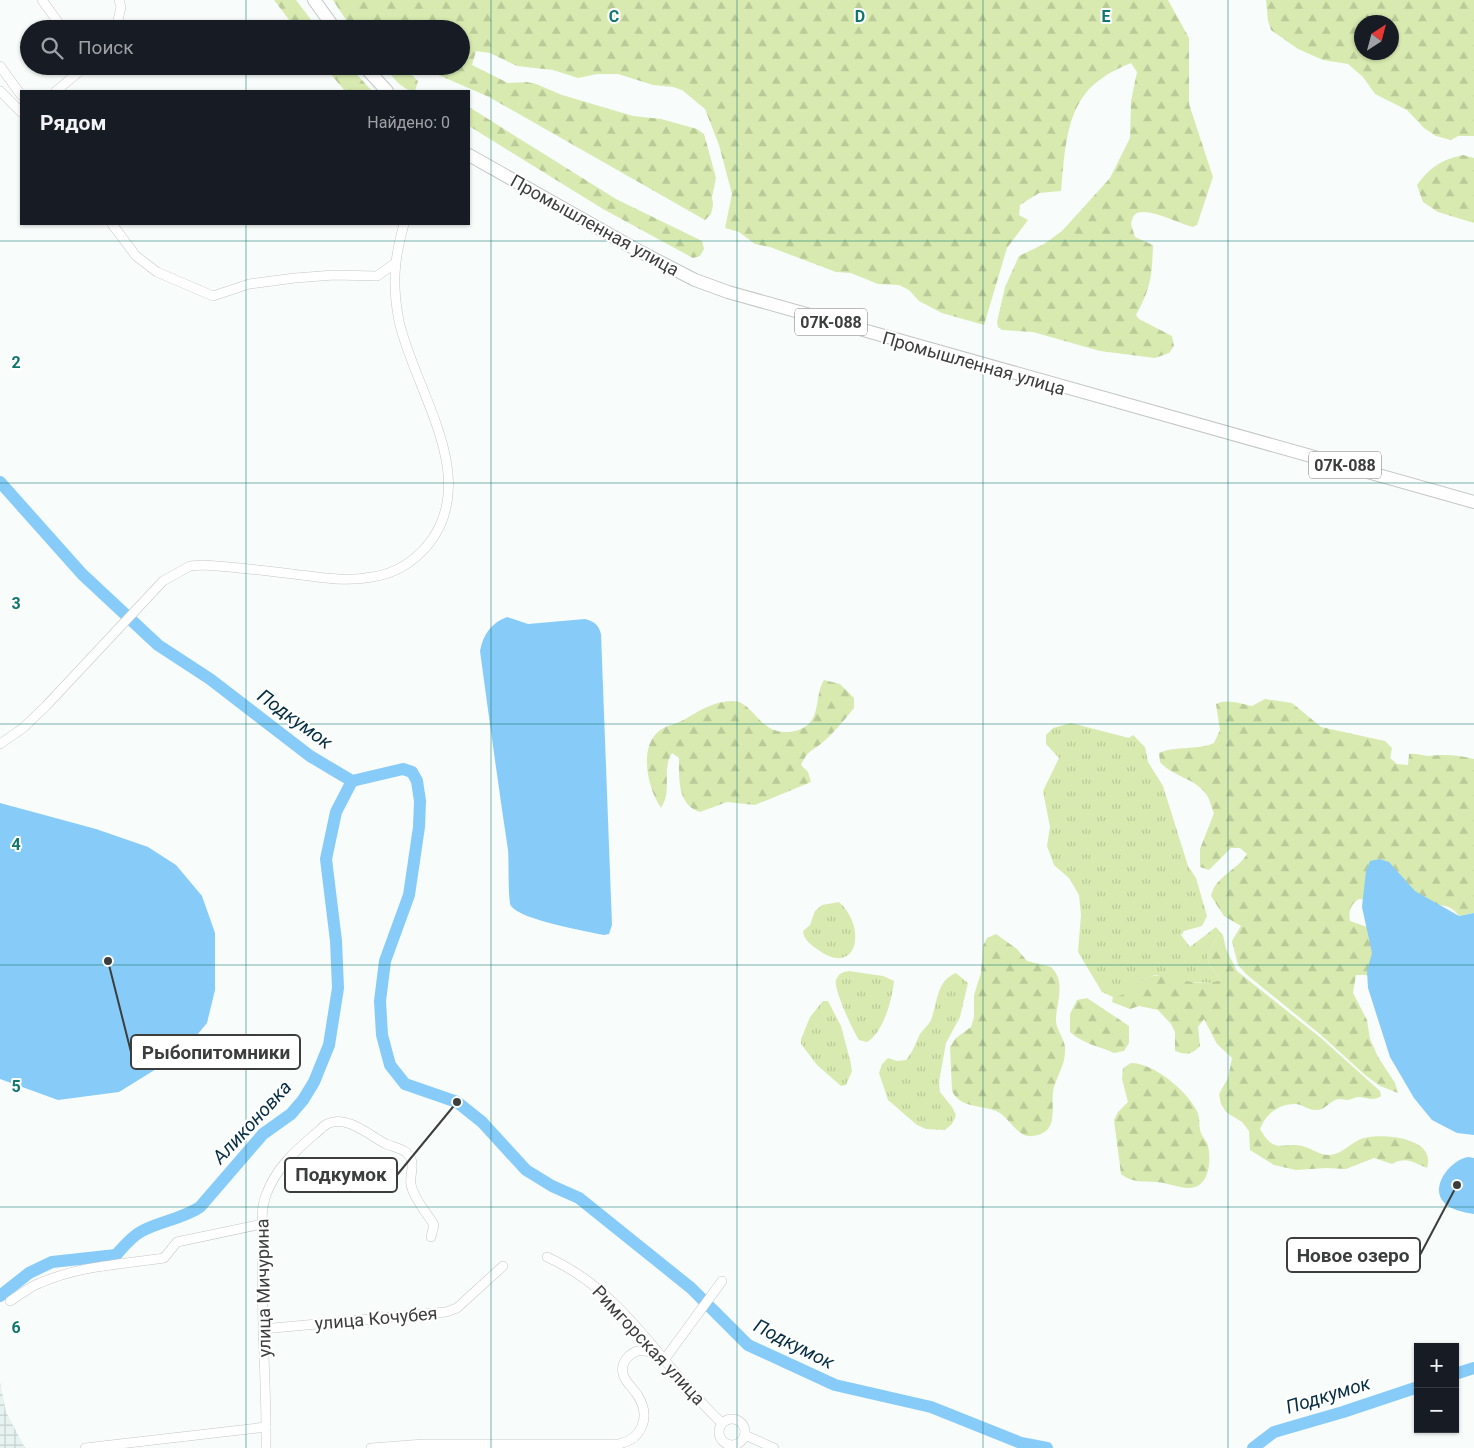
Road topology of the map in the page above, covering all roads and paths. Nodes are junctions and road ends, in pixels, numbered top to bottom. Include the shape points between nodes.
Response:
1 (42, 0) edge
2 (119, 0) edge
3 (314, 0) edge
4 (56, 20) edge
5 (118, 20) edge
6 (328, 20) edge
7 (0, 66) edge
8 (75, 75) edge
9 (372, 75) edge
10 (57, 90) edge
11 (386, 90) edge
12 (0, 91) edge
13 (20, 94) edge
14 (20, 111) edge
15 (470, 156) edge
16 (113, 225) edge
17 (404, 225) edge
18 (394, 264) junction
19 (1474, 502) edge
20 (0, 744) edge
21 (262, 1224) junction
22 (431, 1237) dead end
23 (546, 1257) dead end
24 (503, 1266) dead end
25 (722, 1281) dead end
26 (10, 1301) dead end
27 (263, 1329) junction
28 (664, 1360) junction
29 (722, 1423) junction
30 (266, 1427) junction
31 (745, 1436) junction
32 (723, 1446) edge
33 (85, 1448) edge
34 (266, 1448) edge
35 (371, 1448) edge
36 (774, 1448) edge

1 - 4 street
2 - 5 street
3 - 6 main road
7 - 13 street
8 - 10 street
9 - 11 main road
12 - 14 street
15 - 19 main road, Промышленная улица / 07К-088 via 636,250 695,280 728,292
16 - 18 street via 136,256 157,272 213,296 249,284 295,278 377,276
17 - 18 street
18 - 20 street via 400,323 449,469 446,508 432,540 408,563 374,577 334,580 231,567 190,566 172,575 144,600 46,706
21 - 22 street, улица Мичурина via 261,1212 266,1194 287,1158 328,1123 341,1122 408,1154 413,1164 410,1184 434,1224
21 - 26 street via 177,1242 164,1258 90,1268 53,1278
21 - 27 street, улица Мичурина via 260,1292
23 - 28 street, Римгорская улица via 598,1287 646,1336
24 - 27 street, улица Кочубея via 457,1308 446,1312
25 - 28 street
27 - 30 street, улица Мичурина
28 - 29 street, Римгорская улица
28 - 35 street via 646,1351 635,1351 623,1366 624,1376 643,1408 641,1428 629,1442 424,1444
29 - 31 street via 730,1418 738,1420 744,1427
29 - 32 street via 719,1434
30 - 33 street
30 - 34 street, улица Мичурина
31 - 32 street via 737,1444
31 - 36 street

